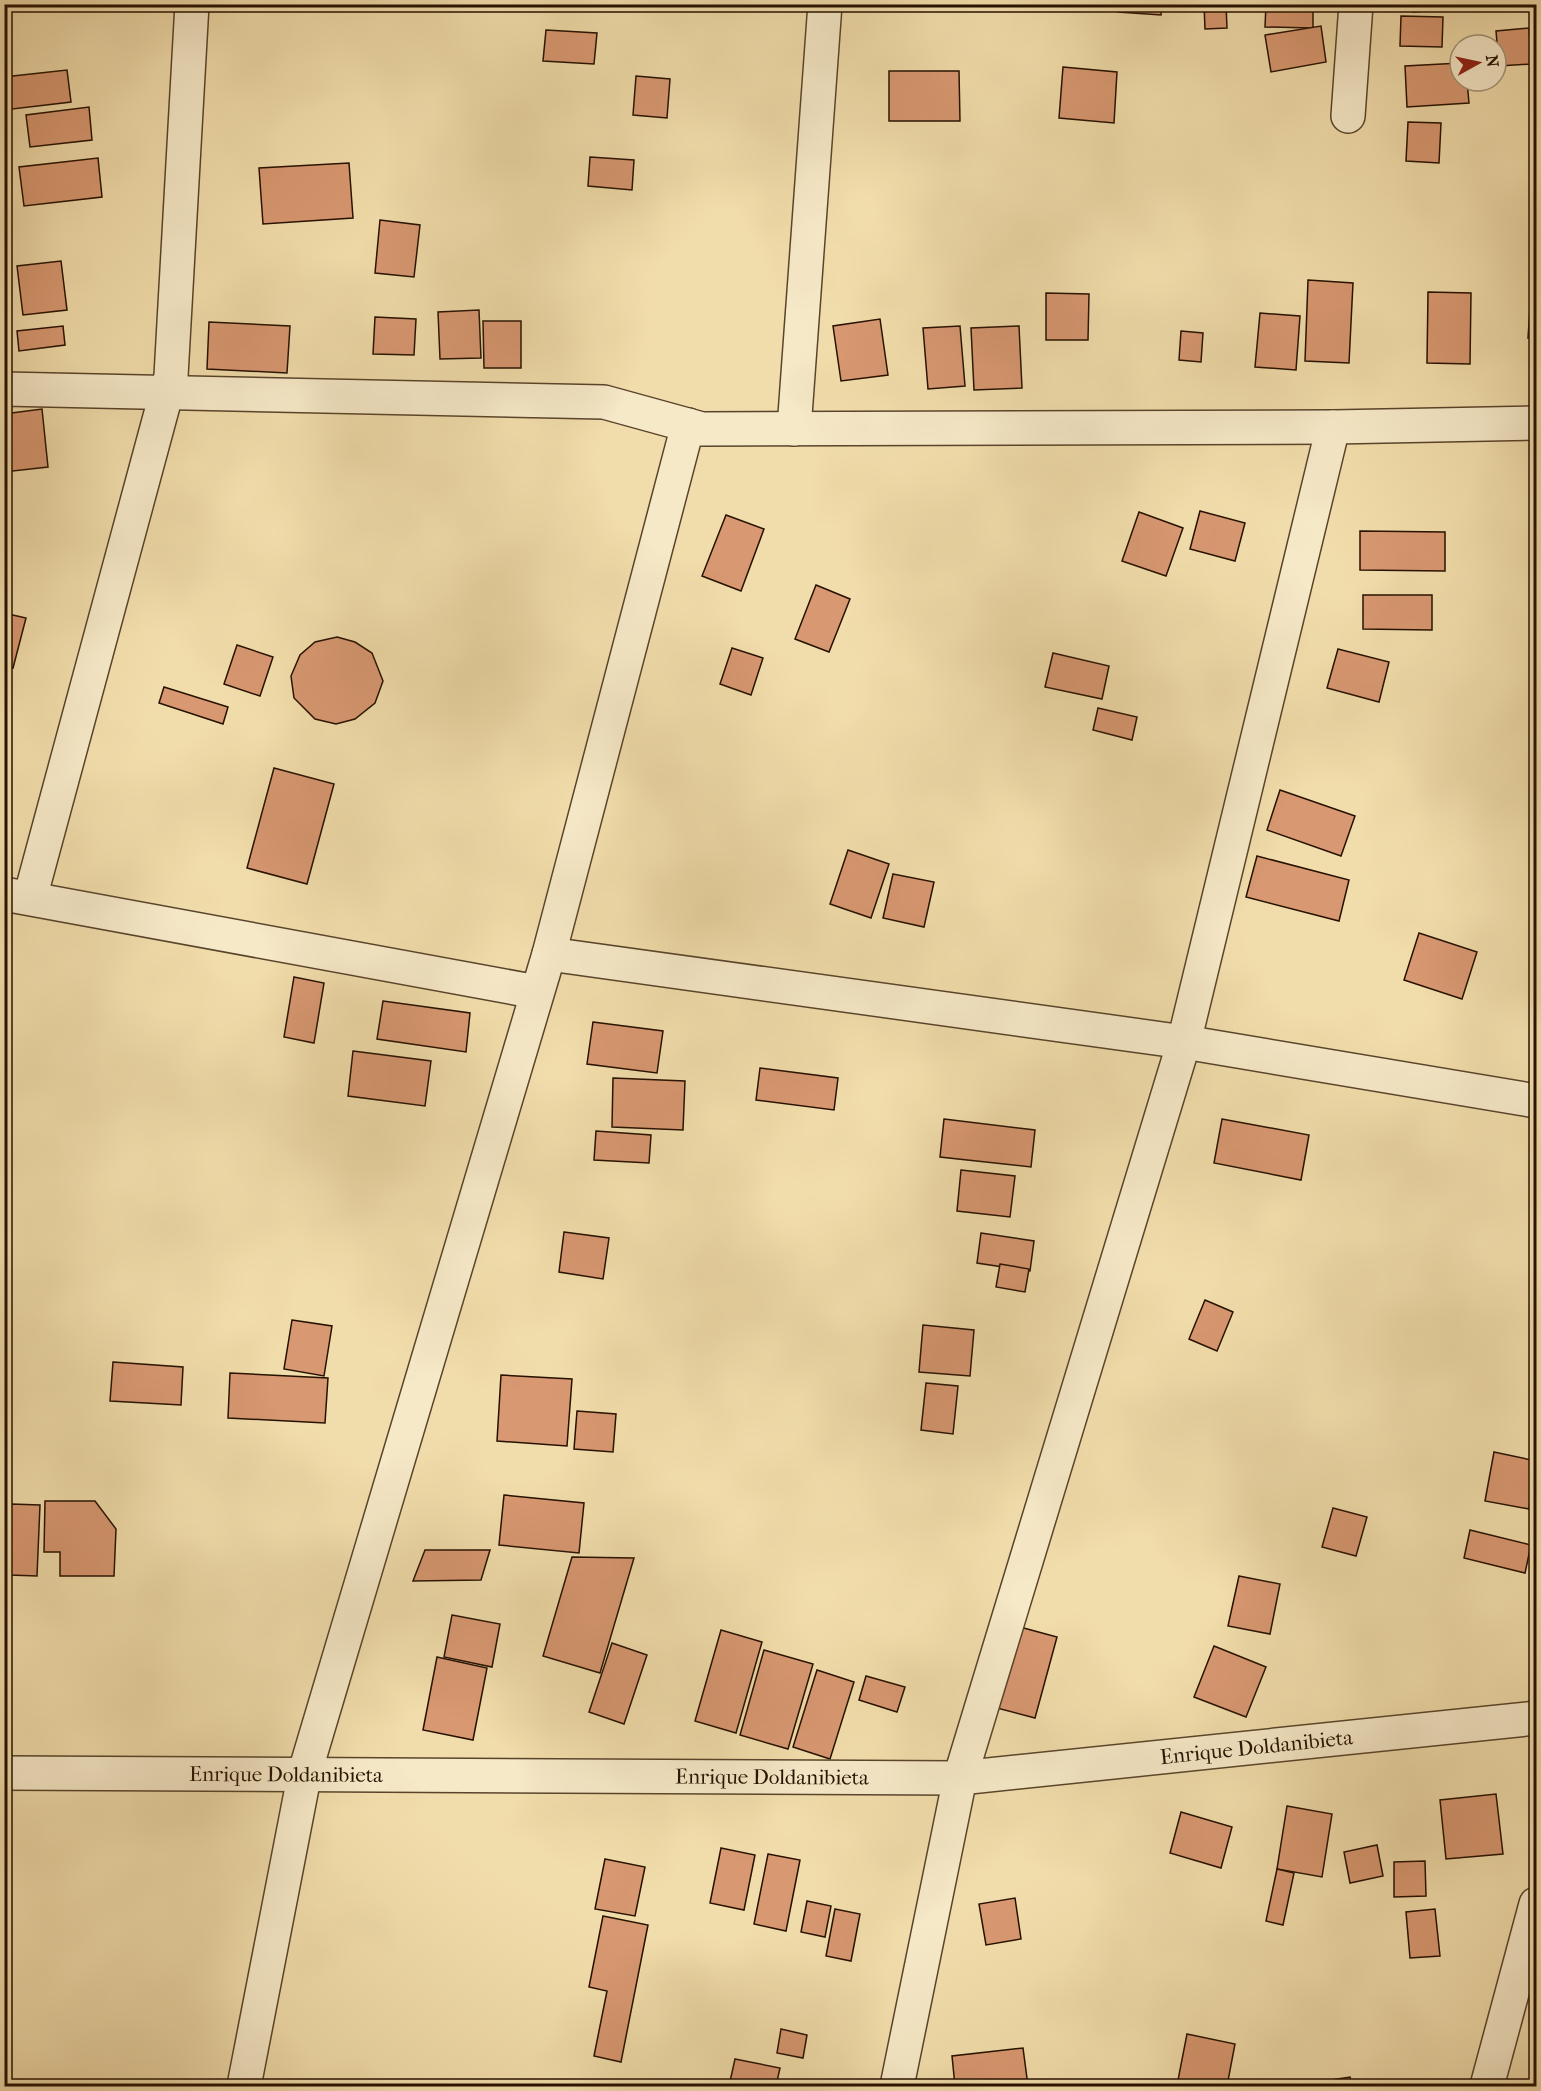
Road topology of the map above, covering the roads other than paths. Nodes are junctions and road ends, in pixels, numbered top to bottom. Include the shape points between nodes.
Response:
1 (192, 4) edge
2 (825, 4) edge
3 (1356, 4) edge
4 (1348, 116) dead end
5 (4, 389) edge
6 (167, 392) junction
7 (1536, 423) edge
8 (688, 425) junction
9 (1333, 427) junction
10 (794, 429) junction
11 (17, 896) edge
12 (549, 954) junction
13 (537, 992) junction
14 (1184, 1042) junction
15 (1536, 1101) edge
16 (1536, 1718) edge
17 (305, 1772) junction
18 (4, 1773) edge
19 (960, 1778) junction
20 (1536, 1904) edge
21 (244, 2086) edge
22 (897, 2086) edge
23 (1487, 2086) edge

1 - 6 street
2 - 10 street
3 - 4 street
5 - 6 street
6 - 8 street via 604,402
6 - 11 street
7 - 9 street
8 - 10 street via 702,429
8 - 12 street
9 - 10 street
9 - 14 street
11 - 13 street
12 - 13 street
12 - 14 street
13 - 17 street
14 - 15 street
14 - 19 street
16 - 19 street, Enrique Doldanibieta
17 - 18 street, Enrique Doldanibieta
17 - 19 street, Enrique Doldanibieta
17 - 21 street
19 - 22 street
20 - 23 street

